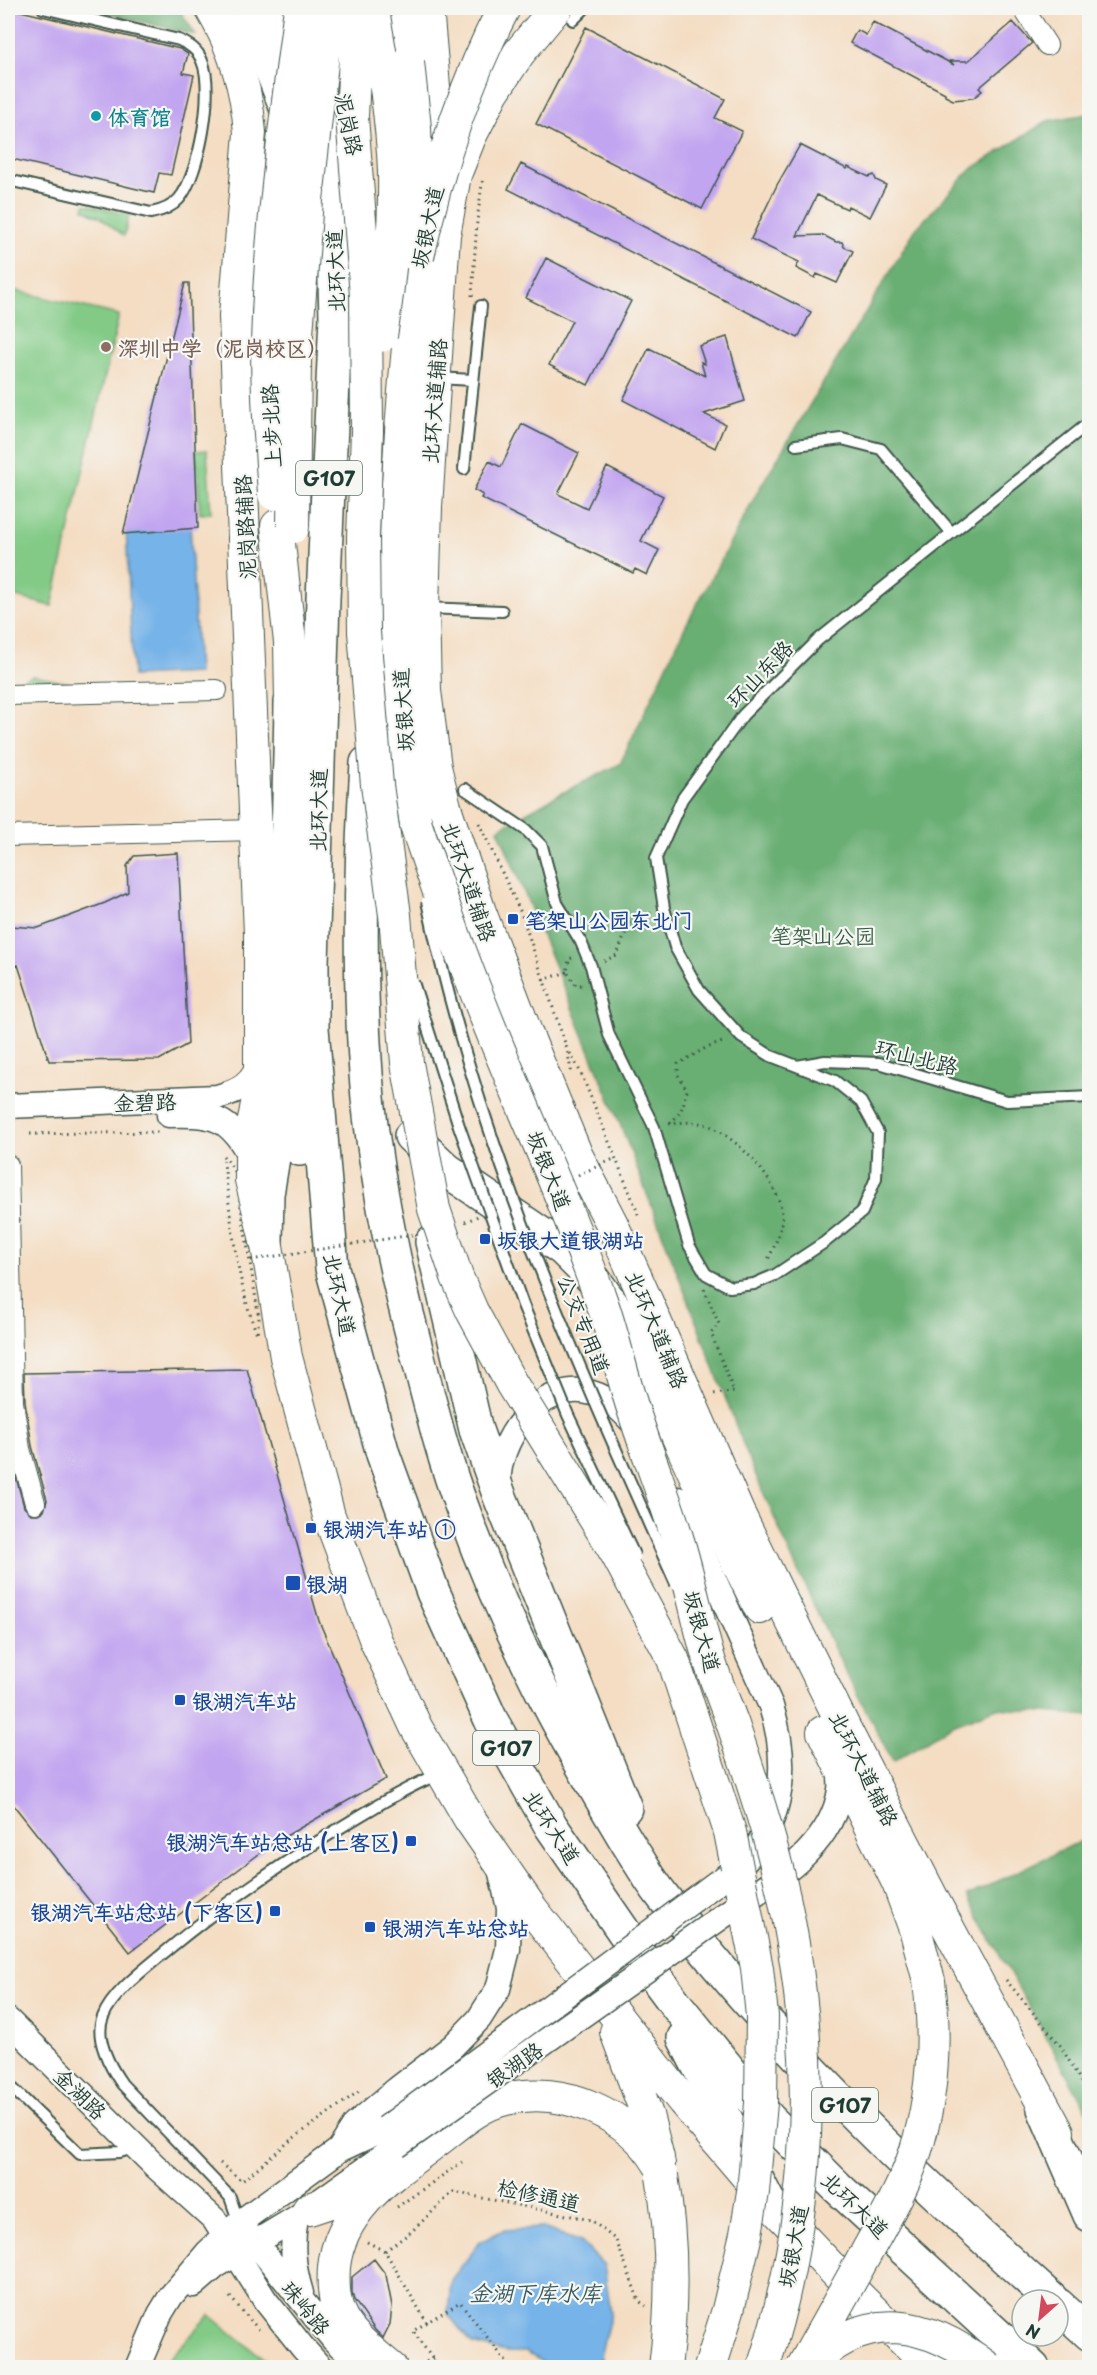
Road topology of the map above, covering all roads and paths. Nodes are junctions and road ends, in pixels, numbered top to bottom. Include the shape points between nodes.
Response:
1 (43, 8) edge
2 (211, 8) edge
3 (247, 8) edge
4 (266, 8) edge
5 (300, 8) edge
6 (312, 8) edge
7 (328, 8) edge
8 (360, 8) edge
9 (372, 8) edge
10 (400, 8) edge
11 (427, 8) edge
12 (504, 8) edge
13 (585, 8) edge
14 (1023, 8) edge
15 (560, 14) edge
16 (1047, 45) dead end
17 (484, 167) dead end
18 (8, 180) edge
19 (444, 235) junction
20 (369, 246) joint
21 (418, 257) junction
22 (476, 305) joint
23 (336, 332) junction
24 (434, 378) junction
25 (473, 380) junction
26 (1089, 422) edge
27 (368, 432) junction
28 (796, 445) dead end
29 (464, 469) dead end
30 (285, 526) junction
31 (951, 532) junction
32 (423, 608) junction
33 (502, 611) dead end
34 (235, 690) junction
35 (8, 695) edge
36 (291, 702) joint
37 (465, 789) joint
38 (416, 825) junction
39 (257, 830) junction
40 (8, 836) edge
41 (664, 908) junction
42 (395, 915) junction
43 (569, 959) dead end
44 (591, 966) junction
45 (362, 970) junction
46 (567, 972) junction
47 (543, 980) junction
48 (576, 985) dead end
49 (289, 1026) junction
50 (741, 1036) junction
51 (261, 1055) junction
52 (797, 1066) junction
53 (1089, 1097) edge
54 (8, 1106) edge
55 (8, 1120) edge
56 (669, 1124) junction
57 (654, 1127) junction
58 (405, 1130) junction
59 (161, 1132) dead end
60 (30, 1134) dead end
61 (577, 1156) junction
62 (233, 1160) junction
63 (8, 1165) edge
64 (638, 1213) dead end
65 (423, 1233) dead end
66 (258, 1250) junction
67 (332, 1268) junction
68 (706, 1274) junction
69 (754, 1284) junction
70 (257, 1334) dead end
71 (639, 1342) junction
72 (709, 1394) dead end
73 (500, 1497) junction
74 (35, 1503) dead end
75 (640, 1568) dead end
76 (648, 1589) dead end
77 (707, 1652) junction
78 (673, 1659) junction
79 (839, 1766) junction
80 (442, 1772) junction
81 (496, 1857) junction
82 (658, 1890) junction
83 (646, 1964) junction
84 (605, 2003) junction
85 (8, 2020) edge
86 (8, 2085) edge
87 (368, 2085) dead end
88 (1044, 2109) junction
89 (400, 2143) junction
90 (136, 2147) junction
91 (339, 2150) junction
92 (462, 2162) dead end
93 (661, 2170) junction
94 (242, 2181) dead end
95 (1089, 2184) edge
96 (768, 2201) junction
97 (395, 2208) dead end
98 (302, 2214) junction
99 (1089, 2216) edge
100 (239, 2238) junction
101 (360, 2239) dead end
102 (385, 2251) junction
103 (1039, 2288) edge
104 (230, 2297) dead end
105 (304, 2304) junction
106 (648, 2308) dead end
107 (1070, 2316) edge
108 (426, 2323) junction
109 (1089, 2334) edge
110 (266, 2338) dead end
111 (433, 2359) junction
112 (137, 2367) edge
113 (321, 2367) edge
114 (363, 2367) edge
115 (391, 2367) edge
116 (412, 2367) edge
117 (439, 2367) edge
118 (512, 2367) edge
119 (665, 2367) edge
120 (710, 2367) edge
121 (763, 2367) edge
122 (802, 2367) edge
123 (807, 2367) edge
124 (932, 2367) edge
125 (988, 2367) edge
126 (1033, 2367) edge

1 - 18 lane via 179,40 193,47 207,76 204,123 189,186 177,202 164,210 151,213
2 - 34 main road, 泥岗路辅路 via 241,75 250,133 235,316
3 - 23 highway, G107 via 304,158
4 - 23 highway, 北环大道 / G107 via 303,72 322,137 334,238
5 - 30 main road, 上步北路, bridge via 279,170 268,298 268,391
6 - 20 highway, 泥岗路 / G107, bridge via 342,86 356,144
7 - 30 main road, bridge via 309,178
8 - 27 main road, 坂银大道, bridge via 352,117 366,296
9 - 27 main road, bridge via 394,170 387,304
10 - 21 main road, bridge via 415,128
11 - 19 main road via 438,109
12 - 21 main road, 坂银大道, bridge via 447,144
13 - 15 lane
14 - 16 street
15 - 19 main road via 519,53 470,137 455,175
17 - 22 path via 477,221
19 - 24 main road, 北环大道辅路
20 - 45 highway, 北环大道 / G107 via 377,464 362,867
21 - 38 main road, 坂银大道 via 403,386 395,544 402,719
22 - 25 lane
23 - 67 highway, 北环大道 / G107 via 312,963 315,1072
24 - 25 lane
24 - 32 main road, 北环大道辅路
25 - 29 lane
26 - 31 lane, 环山东路
27 - 42 main road, 坂银大道, bridge via 363,537 367,679 383,843
28 - 31 lane via 842,440 881,449
30 - 36 main road, 上步北路
31 - 41 lane, 环山东路 via 818,640 743,715 682,799 656,858
32 - 33 lane
32 - 61 main road, 北环大道辅路 via 427,712 445,807 484,923
34 - 35 street
34 - 39 main road, 泥岗路辅路
36 - 49 highway
37 - 44 lane via 526,830 542,846 557,903
37 - 47 path via 521,913
38 - 77 main road, 坂银大道, bridge via 477,995 603,1304 633,1411 677,1535
38 - 77 lane, 公交专用道, bridge via 424,885 452,1007 476,1088 523,1220 610,1439
39 - 40 street
39 - 51 main road, 泥岗路辅路
41 - 44 path via 630,921 617,955
41 - 50 lane, 环山东路 via 675,947 699,990
42 - 75 lane, bridge via 428,1034 523,1305 568,1415
42 - 78 main road, 坂银大道, bridge via 416,1121 444,1243 472,1311 501,1366 616,1553
43 - 46 path
44 - 57 lane via 609,1035
45 - 58 highway via 387,1038
45 - 82 highway, 北环大道 / G107 via 368,1095 384,1215 420,1366 462,1509 539,1689
46 - 47 path
46 - 48 path
47 - 64 path via 567,1049 581,1073
49 - 66 highway via 283,1047 278,1127
49 - 67 highway via 294,1104 305,1179 312,1216
50 - 52 lane via 771,1056
50 - 56 path via 704,1048 678,1064 678,1075 687,1089 678,1116
51 - 54 street, 金碧路 via 250,1081 217,1097
51 - 62 main road via 251,1137
52 - 53 lane, 环山北路 via 825,1061 879,1063 1007,1101
52 - 69 lane via 835,1081 861,1102 878,1133 876,1178 862,1212 825,1242
55 - 62 street, 金碧路 via 202,1115 233,1129
56 - 57 path
56 - 69 path via 709,1126 740,1146 769,1178 783,1214 774,1249
57 - 68 lane via 689,1245
58 - 71 highway via 447,1170 562,1248 595,1281
58 - 73 highway via 476,1430
59 - 60 path
61 - 71 main road
61 - 88 main road, 北环大道辅路 via 612,1224 710,1452 782,1604
62 - 66 main road via 253,1191
62 - 70 path via 240,1270
63 - 74 street via 12,1392 18,1437
65 - 66 path, bridge
66 - 80 main road via 329,1516 376,1641
67 - 83 highway, 北环大道 / G107 via 383,1454 428,1581 462,1661 551,1826
68 - 69 lane via 730,1287
68 - 72 path via 700,1277 719,1323 711,1333 734,1392
71 - 79 main road via 694,1476
73 - 82 highway
73 - 89 street, bridge via 500,1465 510,1436 547,1399 562,1393 594,1393 628,1417 657,1455 771,1706 779,1736 782,1781 773,1819 740,1866
76 - 78 lane, bridge
77 - 121 main road, 坂银大道, bridge via 772,1847 792,1935 802,2006 806,2091 801,2192 781,2307
78 - 120 main road, 坂银大道, bridge via 730,1832 757,1968 762,2016 761,2103 753,2192 739,2269
79 - 89 street, 银湖路, bridge via 840,1789 834,1812 809,1851 791,1868
79 - 122 main road, bridge via 898,1883 916,1932 933,2022 930,2079 915,2151 887,2215
80 - 81 main road
80 - 100 lane via 405,1788 278,1866 144,1969 102,2017 100,2033 112,2070 230,2197
81 - 84 main road
81 - 91 street via 506,1889 510,1929 504,1971 494,1996 467,2034 370,2111 355,2125
82 - 103 highway, 北环大道 / G107 via 790,2049 925,2184
83 - 96 highway
83 - 126 highway, 北环大道 / G107 via 769,2119 837,2187
84 - 93 main road via 647,2115
84 - 96 main road
85 - 90 street, 金湖路
86 - 90 lane via 80,2154
87 - 94 path
88 - 95 main road, 北环大道辅路
88 - 99 highway
89 - 91 street
89 - 93 main road via 505,2099 537,2095 569,2099 598,2110 635,2135
89 - 98 main road via 342,2198
89 - 115 main road via 344,2231 335,2262 334,2297 339,2313 349,2328
90 - 100 street, 金湖路
91 - 100 street
92 - 97 path
93 - 119 main road, bridge via 671,2264
96 - 124 main road
98 - 100 street
98 - 105 street via 291,2244
100 - 105 street, 珠岭路
100 - 112 street via 151,2337
100 - 113 street, 珠岭路 via 265,2300
101 - 102 path
102 - 106 path, 检修通道 via 453,2192 591,2220 616,2240 639,2301
102 - 108 path
104 - 110 path
105 - 114 street, 珠岭路
107 - 109 highway
108 - 111 path via 413,2331
108 - 118 path via 460,2302
111 - 116 path
111 - 117 path
123 - 125 main road, bridge via 844,2340 891,2327 929,2333

